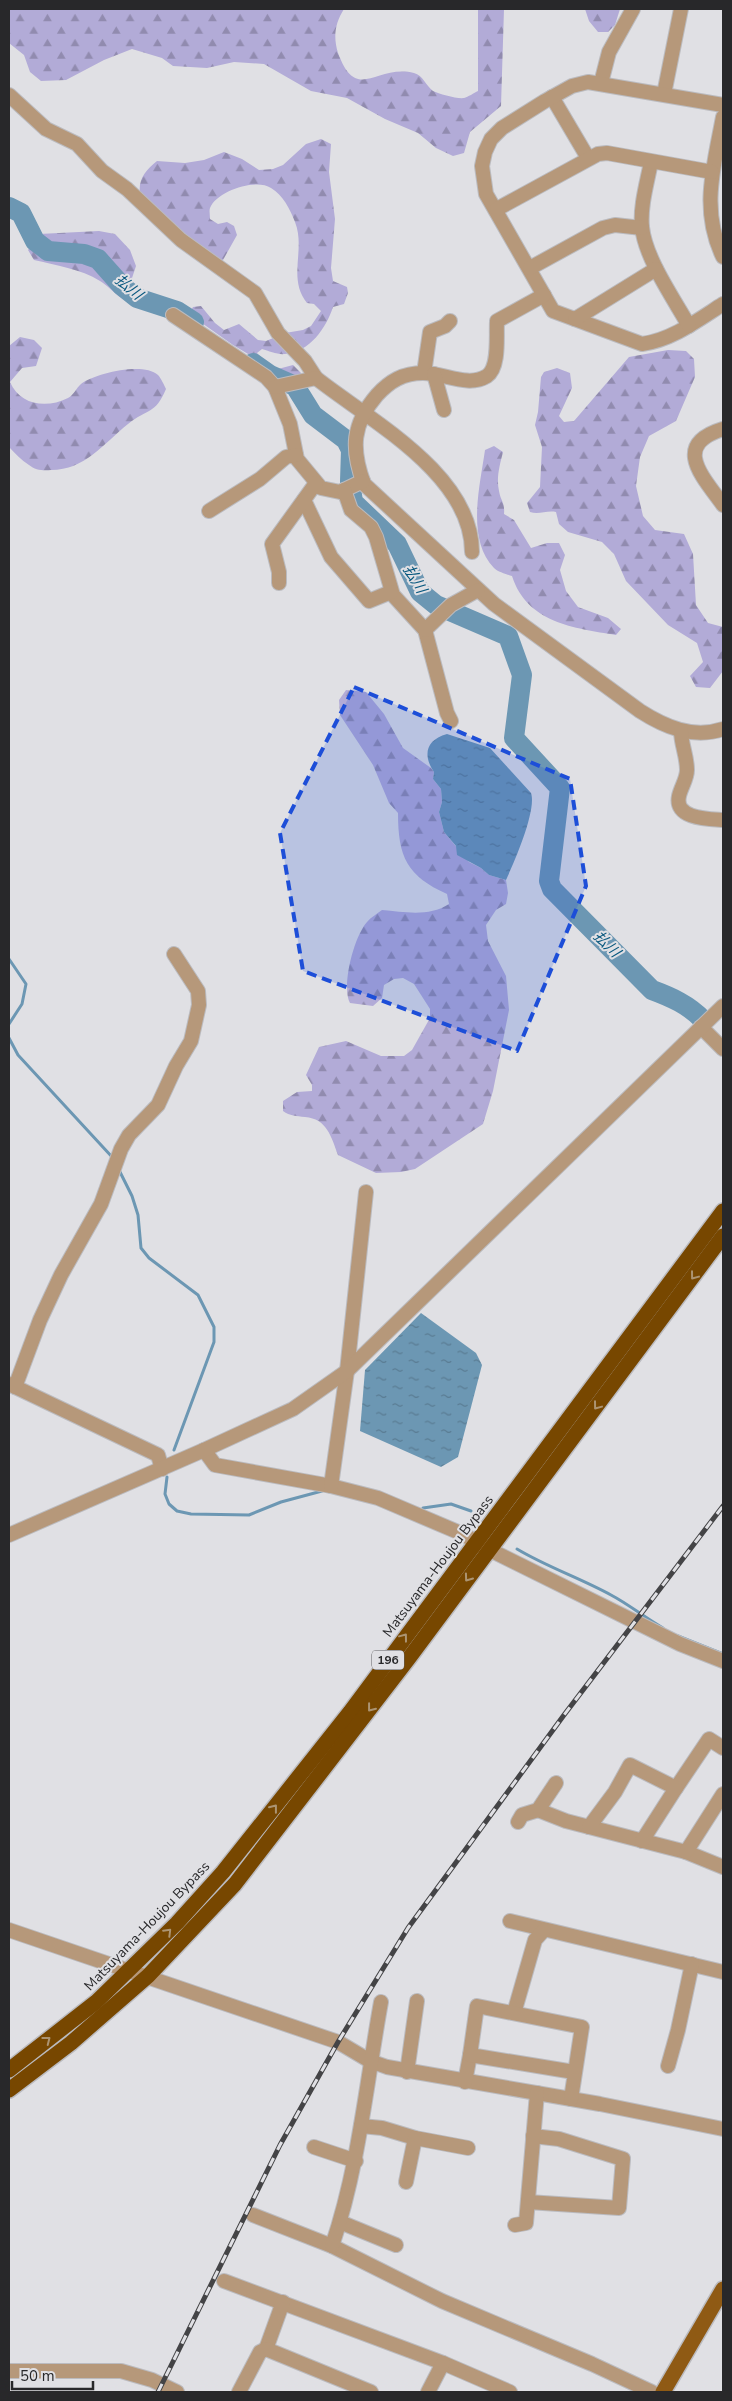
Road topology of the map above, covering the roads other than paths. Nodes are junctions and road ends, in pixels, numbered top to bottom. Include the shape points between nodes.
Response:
1 (633, 9) edge
2 (681, 9) edge
3 (601, 83) junction
4 (664, 94) junction
5 (9, 95) edge
6 (552, 97) junction
7 (723, 105) edge
8 (723, 117) edge
9 (588, 158) junction
10 (651, 162) junction
11 (712, 172) junction
12 (497, 209) junction
13 (642, 228) junction
14 (723, 257) edge
15 (530, 268) junction
16 (656, 269) junction
17 (544, 295) junction
18 (723, 304) edge
19 (173, 316) dead end
20 (575, 319) junction
21 (450, 321) dead end
22 (689, 326) junction
23 (429, 373) junction
24 (316, 378) junction
25 (287, 385) junction
26 (444, 410) dead end
27 (363, 412) junction
28 (723, 429) edge
29 (296, 455) junction
30 (316, 483) junction
31 (352, 487) junction
32 (304, 500) junction
33 (723, 505) edge
34 (209, 511) dead end
35 (472, 552) dead end
36 (279, 583) dead end
37 (478, 590) junction
38 (392, 592) junction
39 (425, 630) junction
40 (451, 720) dead end
41 (723, 729) edge
42 (681, 731) junction
43 (723, 820) edge
44 (174, 954) dead end
45 (723, 1006) edge
46 (701, 1027) junction
47 (723, 1049) edge
48 (366, 1192) dead end
49 (723, 1211) edge
50 (723, 1236) edge
51 (347, 1371) junction
52 (12, 1385) edge
53 (204, 1450) junction
54 (162, 1468) junction
55 (331, 1486) junction
56 (9, 1535) edge
57 (483, 1546) junction
58 (723, 1661) edge
59 (723, 1748) edge
60 (556, 1782) dead end
61 (676, 1788) junction
62 (723, 1794) edge
63 (538, 1810) junction
64 (518, 1822) dead end
65 (589, 1827) junction
66 (642, 1840) junction
67 (686, 1852) junction
68 (723, 1867) edge
69 (510, 1921) dead end
70 (9, 1930) edge
71 (544, 1930) junction
72 (692, 1964) junction
73 (129, 1971) junction
74 (723, 1972) edge
75 (148, 1976) junction
76 (417, 2001) dead end
77 (381, 2002) dead end
78 (514, 2013) junction
79 (470, 2055) junction
80 (370, 2061) junction
81 (668, 2066) dead end
82 (9, 2070) edge
83 (407, 2072) junction
84 (574, 2072) junction
85 (465, 2082) junction
86 (9, 2090) edge
87 (536, 2093) junction
88 (571, 2098) junction
89 (361, 2126) junction
90 (723, 2129) edge
91 (533, 2136) junction
92 (415, 2138) junction
93 (314, 2147) dead end
94 (462, 2150) dead end
95 (356, 2161) junction
96 (409, 2178) dead end
97 (528, 2202) junction
98 (254, 2215) dead end
99 (340, 2222) junction
100 (514, 2225) dead end
101 (392, 2239) dead end
102 (332, 2246) junction
103 (224, 2281) dead end
104 (723, 2289) edge
105 (284, 2302) junction
106 (266, 2349) junction
107 (443, 2363) junction
108 (9, 2371) edge
109 (177, 2392) edge
110 (239, 2392) edge
111 (371, 2392) edge
112 (428, 2392) edge
113 (510, 2392) edge
114 (652, 2392) edge
115 (663, 2392) edge

1 - 3 street via 609,52
2 - 4 street
3 - 4 street
3 - 6 street via 572,86
4 - 7 street
5 - 24 street via 46,129 78,144 102,171 127,189 181,240 255,293 278,333
6 - 9 street
6 - 12 street via 502,128 491,139 482,166 483,181 486,194
8 - 11 street
9 - 10 street via 607,153
9 - 12 street
10 - 11 street
10 - 13 street
11 - 14 street via 710,218
12 - 15 street
13 - 15 street via 615,224 603,228
13 - 16 street
15 - 17 street
16 - 20 street
16 - 22 street
17 - 20 street via 553,311
17 - 23 street via 496,321 495,360 493,370 487,376 465,380
18 - 22 street
19 - 25 street via 266,377
20 - 22 street via 642,344 657,342
21 - 23 street via 430,332
23 - 26 street
23 - 27 street via 396,378
24 - 25 street
24 - 27 street
25 - 29 street
27 - 31 street via 356,440 358,460
27 - 35 street via 430,465 447,486 463,515
28 - 33 street via 702,438 696,446 694,458 697,468
29 - 30 street
29 - 34 street via 286,458 260,479
30 - 31 street via 329,491
30 - 32 street
31 - 37 street via 374,494
31 - 38 street via 351,510 371,527
32 - 36 street via 272,544
32 - 38 street via 331,556 369,601
37 - 39 street via 446,609
37 - 42 street via 640,711
38 - 39 street via 401,607
39 - 40 street via 446,713
41 - 42 street via 700,733
42 - 43 street via 687,771 678,798 679,806 683,812 693,816
44 - 52 street via 198,991 199,1005 191,1041 158,1105 129,1135 121,1149 101,1204 61,1275
45 - 46 street
46 - 47 street
46 - 51 street
48 - 51 street
49 - 57 highway, Matsuyama-Houjou Bypass / 196
50 -> 57 highway, Matsuyama-Houjou Bypass / 196
51 - 53 street via 293,1409
51 - 55 street
52 - 54 street via 158,1456
53 - 54 street
53 - 55 street via 215,1465
54 - 56 street
55 - 57 street via 378,1498 420,1514
57 - 58 street via 635,1624
73 -> 57 highway, Matsuyama-Houjou Bypass / 196 via 223,1872
57 -> 75 highway, Matsuyama-Houjou Bypass / 196 via 268,1843 235,1884
59 - 61 street via 709,1739
60 - 63 street
61 - 65 street via 630,1765
61 - 66 street
62 - 67 street
63 - 64 street via 522,1815
63 - 65 street
65 - 66 street
66 - 67 street
67 - 68 street
69 - 71 street
70 - 73 street
71 - 72 street
71 - 78 street via 535,1940
72 - 74 street
72 - 81 street
73 - 75 street
82 -> 73 highway, Matsuyama-Houjou Bypass / 196 via 96,2002
75 - 80 street via 338,2042
75 - 86 highway, Matsuyama-Houjou Bypass / 196 via 71,2043
76 - 83 street
77 - 80 street
78 - 79 street via 477,2006
78 - 84 street via 582,2027
79 - 84 street
79 - 85 street
80 - 83 street
80 - 89 street
83 - 85 street
84 - 88 street
85 - 87 street
87 - 88 street
87 - 91 street via 528,2122
88 - 90 street
89 - 92 street via 382,2128
89 - 95 street
91 - 97 street
91 - 97 street via 559,2139 623,2159 619,2208
92 - 94 street
92 - 96 street
93 - 95 street
95 - 99 street
97 - 100 street via 526,2223
98 - 102 street
99 - 101 street
99 - 102 street
102 - 114 street via 442,2301
103 - 105 street
104 - 115 main road
105 - 106 street
105 - 107 street
106 - 110 street via 260,2352
106 - 111 street
107 - 112 street
107 - 113 street
108 - 109 street via 121,2370

